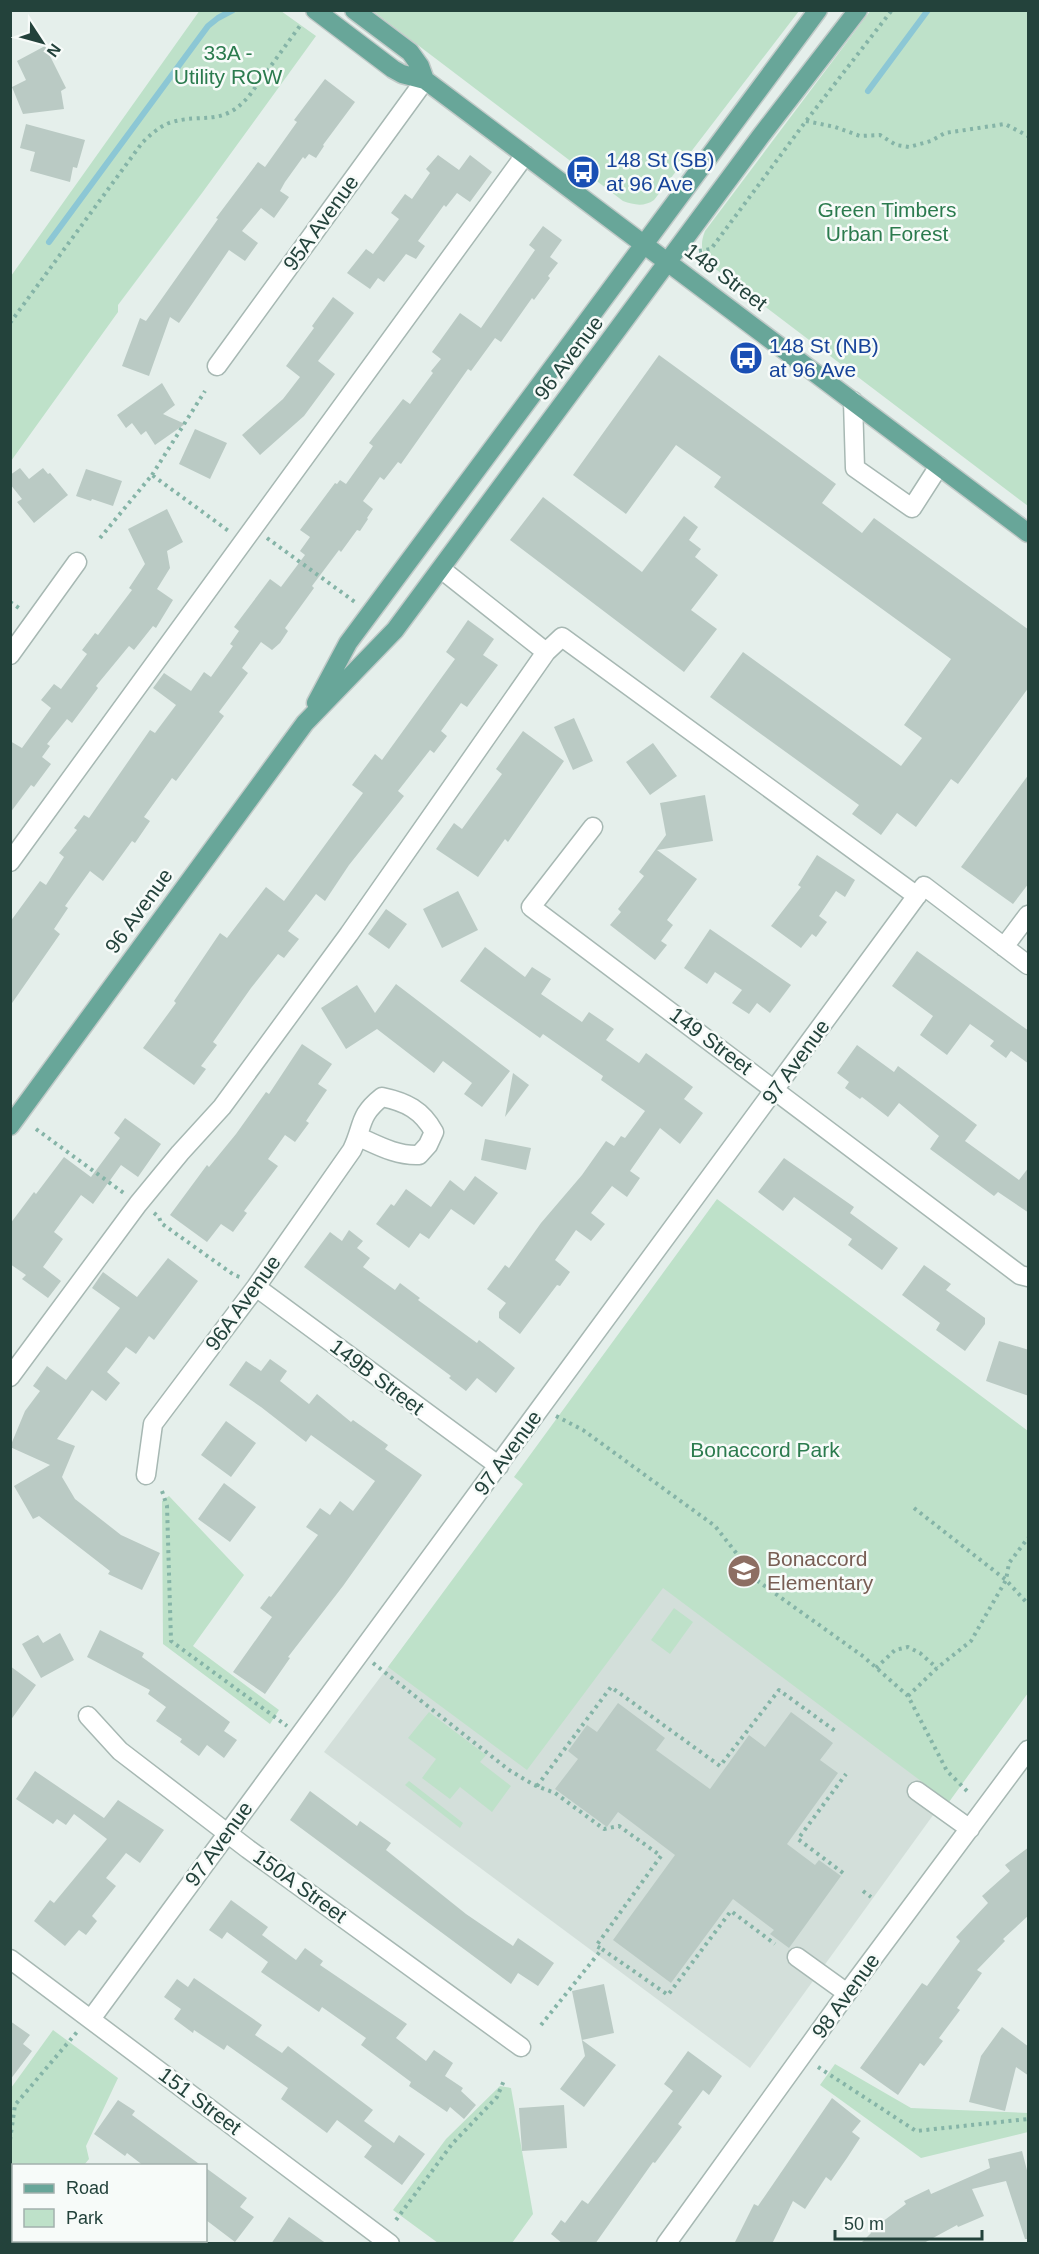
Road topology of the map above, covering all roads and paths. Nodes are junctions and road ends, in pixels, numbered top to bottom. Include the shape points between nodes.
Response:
1 (354, 10) edge
2 (818, 10) edge
3 (858, 10) edge
4 (892, 10) edge
5 (310, 15) edge
6 (425, 80) junction
7 (806, 121) junction
8 (1029, 135) edge
9 (525, 155) junction
10 (643, 243) junction
11 (699, 251) dead end
12 (669, 262) junction
13 (10, 323) edge
14 (217, 366) dead end
15 (205, 391) dead end
16 (854, 401) junction
17 (939, 466) junction
18 (152, 475) junction
19 (1029, 533) edge
20 (249, 536) junction
21 (99, 538) dead end
22 (77, 562) dead end
23 (441, 570) junction
24 (10, 602) edge
25 (355, 602) dead end
26 (25, 612) dead end
27 (546, 652) junction
28 (10, 655) edge
29 (304, 723) junction
30 (592, 827) dead end
31 (10, 862) edge
32 (920, 891) junction
33 (1029, 915) edge
34 (1004, 947) junction
35 (1029, 965) edge
36 (776, 1090) junction
37 (10, 1126) edge
38 (36, 1129) dead end
39 (359, 1137) dead end
40 (132, 1198) dead end
41 (147, 1212) dead end
42 (1029, 1277) edge
43 (249, 1282) junction
44 (10, 1377) edge
45 (552, 1413) dead end
46 (499, 1466) junction
47 (146, 1475) dead end
48 (162, 1491) dead end
49 (914, 1508) dead end
50 (1029, 1538) edge
51 (1006, 1580) junction
52 (1029, 1604) edge
53 (370, 1660) dead end
54 (876, 1668) junction
55 (937, 1668) junction
56 (908, 1696) junction
57 (88, 1716) dead end
58 (287, 1726) dead end
59 (838, 1733) dead end
60 (1029, 1750) edge
61 (846, 1774) dead end
62 (537, 1786) junction
63 (917, 1791) dead end
64 (969, 1793) dead end
65 (970, 1829) junction
66 (228, 1833) junction
67 (843, 1873) dead end
68 (863, 1891) dead end
69 (871, 1897) dead end
70 (775, 1944) dead end
71 (602, 1949) junction
72 (797, 1957) dead end
73 (10, 1959) edge
74 (847, 1993) junction
75 (87, 2022) junction
76 (541, 2025) dead end
77 (520, 2047) dead end
78 (818, 2067) dead end
79 (505, 2078) dead end
80 (1029, 2119) edge
81 (10, 2140) edge
82 (396, 2220) dead end
83 (386, 2242) edge
84 (666, 2244) edge

1 - 6 main road, 148 Street via 410,52
2 - 10 main road, 96 Avenue
3 - 12 main road, 96 Avenue
4 - 7 path
5 - 6 main road, 148 Street via 393,69
5 - 13 path via 239,107 222,116 169,124 142,143
6 - 9 main road, 148 Street
6 - 14 street, 95A Avenue
7 - 8 path via 860,135 880,135 896,145 909,147 945,133 1005,124
7 - 11 path via 711,249
9 - 10 main road, 148 Street
9 - 20 street
10 - 12 main road, 148 Street
10 - 29 main road, 96 Avenue via 348,643
12 - 16 main road, 148 Street
12 - 23 main road, 96 Avenue
15 - 18 path
16 - 17 main road, 148 Street
16 - 17 street via 855,468 912,508
17 - 19 main road, 148 Street
18 - 20 path
18 - 21 path
20 - 25 path
20 - 31 street
22 - 28 street
23 - 27 street
23 - 29 main road, 96 Avenue via 395,630
24 - 26 path
27 - 32 street via 562,637
27 - 44 street via 349,934 222,1107 138,1204
29 - 37 main road, 96 Avenue
30 - 36 street, 149 Street via 531,907
32 - 34 street
32 - 36 street, 97 Avenue
33 - 34 street
34 - 35 street
36 - 42 street, 149 Street via 1020,1275
36 - 46 street, 97 Avenue
38 - 40 path
39 - 43 street, 96A Avenue
41 - 43 path via 153,1212 161,1223
43 - 46 street, 149B Street
43 - 47 street, 96A Avenue via 153,1424
45 - 54 path via 583,1430 715,1526 759,1582
46 - 66 street, 97 Avenue
48 - 58 path via 167,1506 171,1641
49 - 51 path
50 - 51 path via 1009,1563
51 - 52 path
51 - 55 path via 971,1641
53 - 62 path via 509,1770
54 - 55 path via 895,1650 908,1647
54 - 56 path
55 - 56 path
56 - 64 path via 947,1771
57 - 66 street, 150A Street via 120,1751
59 - 62 path via 779,1690 720,1766 611,1687
60 - 65 street, 98 Avenue
61 - 67 path via 798,1839
62 - 71 path via 555,1793 604,1829 619,1826 661,1856 596,1946
63 - 65 street
65 - 74 street, 98 Avenue
66 - 75 street, 97 Avenue
66 - 77 street, 150A Street
68 - 69 path
70 - 71 path via 730,1911 668,1995
71 - 76 path
72 - 74 street
73 - 75 street, 151 Street
74 - 84 street, 98 Avenue
75 - 81 path via 15,2105
75 - 83 street, 151 Street
78 - 80 path via 916,2131
79 - 82 path via 497,2097 452,2144

